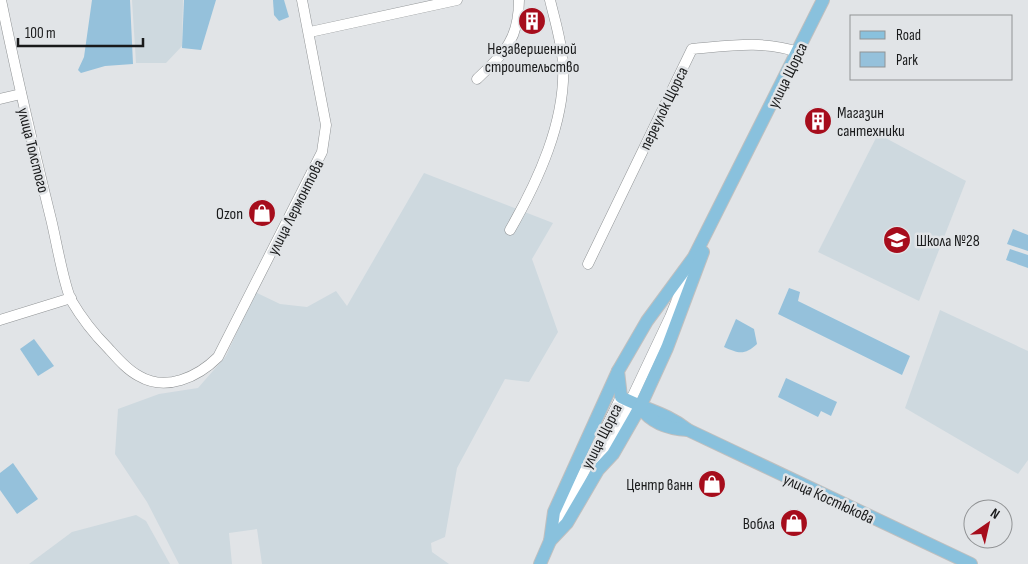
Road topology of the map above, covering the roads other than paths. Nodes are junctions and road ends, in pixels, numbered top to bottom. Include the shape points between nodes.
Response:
1 (1, 0) edge
2 (302, 0) edge
3 (457, 0) edge
4 (519, 0) edge
5 (550, 0) edge
6 (818, 0) edge
7 (823, 0) edge
8 (812, 24) junction
9 (310, 32) junction
10 (798, 52) junction
11 (477, 79) dead end
12 (21, 94) junction
13 (0, 99) edge
14 (713, 222) junction
15 (510, 230) dead end
16 (694, 257) junction
17 (588, 264) dead end
18 (71, 298) junction
19 (0, 320) edge
20 (618, 371) junction
21 (630, 402) junction
22 (550, 541) junction
23 (540, 564) edge
24 (970, 564) edge

1 - 12 street, улица Толстого
2 - 9 street, улица Лермонтова
3 - 9 street
4 - 11 street via 519,22 512,38
5 - 15 street via 563,62 562,95 555,126 534,185
6 - 8 main road
7 - 8 main road, улица Щорса
8 - 10 main road, улица Щорса
9 - 18 street, улица Лермонтова via 326,124 322,152 225,345 207,367 175,382 157,382 139,376 94,334
10 - 14 main road, улица Щорса
10 - 17 street, переулок Щорса via 778,45 758,44 692,49
12 - 13 street
12 - 18 street, улица Толстого
14 - 16 main road, улица Щорса
14 - 21 main road, улица Щорса via 678,321
16 - 20 main road, улица Щорса via 647,321
16 - 21 street, улица Щорса via 670,318
18 - 19 street
20 - 21 main road, улица Щорса
20 - 22 main road via 554,512
21 - 22 street, улица Щорса
21 - 22 main road, улица Щорса via 613,454 598,470 567,522
21 - 24 main road, улица Костюкова via 660,412 688,430
22 - 23 main road, улица Щорса

